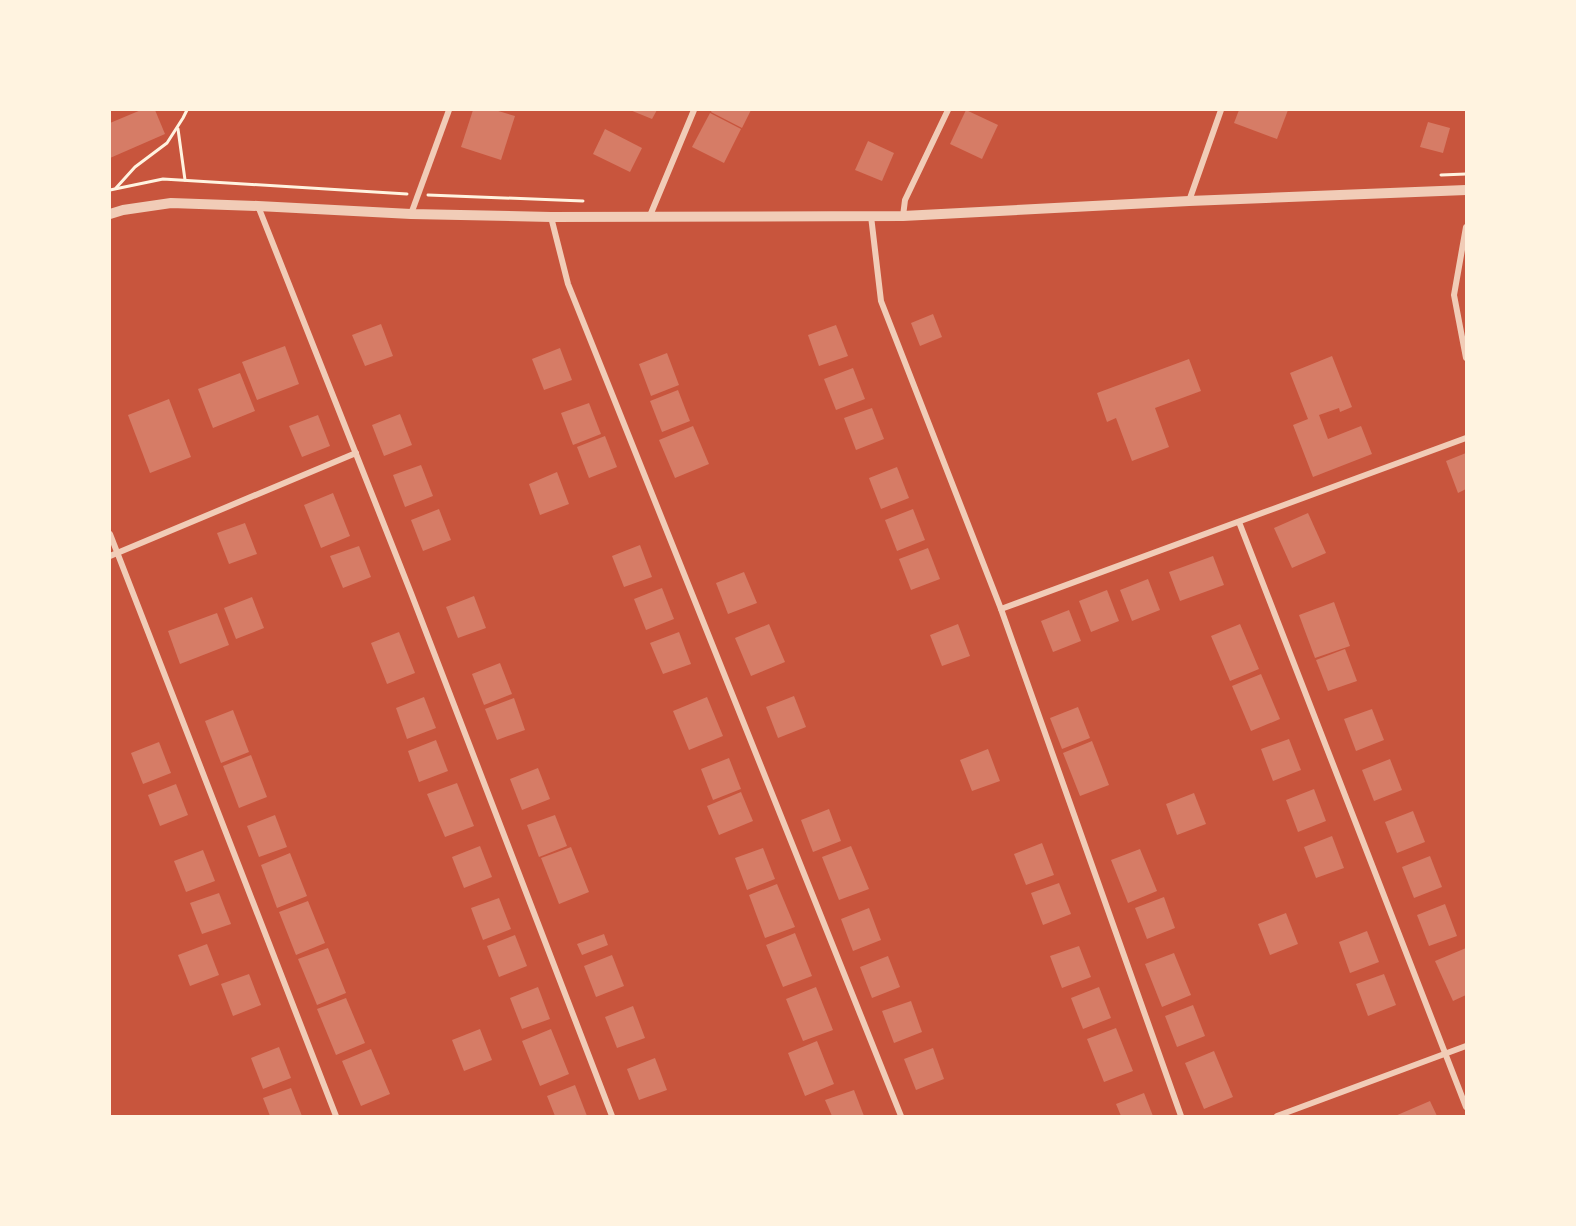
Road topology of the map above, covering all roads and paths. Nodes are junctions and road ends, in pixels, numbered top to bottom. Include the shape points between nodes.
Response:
1 (187, 110) edge
2 (449, 110) edge
3 (694, 110) edge
4 (948, 110) edge
5 (1221, 110) edge
6 (177, 127) junction
7 (1467, 174) edge
8 (1431, 176) dead end
9 (185, 180) junction
10 (115, 189) junction
11 (110, 190) edge
12 (1467, 190) edge
13 (420, 195) junction
14 (584, 201) dead end
15 (1189, 201) junction
16 (258, 206) junction
17 (110, 214) edge
18 (411, 214) junction
19 (871, 216) junction
20 (903, 216) junction
21 (551, 218) junction
22 (649, 218) junction
23 (1467, 227) edge
24 (1467, 358) edge
25 (1467, 438) edge
26 (356, 453) junction
27 (1239, 522) junction
28 (110, 534) edge
29 (113, 555) edge
30 (1001, 609) junction
31 (1467, 1046) edge
32 (1445, 1053) junction
33 (1467, 1107) edge
34 (336, 1116) edge
35 (612, 1116) edge
36 (901, 1116) edge
37 (1181, 1116) edge
38 (1278, 1116) edge

1 - 6 path
2 - 13 street
3 - 22 street
4 - 20 street via 905,200
5 - 15 street
6 - 9 path
6 - 10 path via 167,143 135,167
7 - 8 path
9 - 10 path via 164,179
9 - 13 path
10 - 11 path
12 - 15 street
13 - 14 path
13 - 18 street
15 - 20 street
16 - 17 street via 171,203
16 - 18 street
16 - 26 street
18 - 21 street
19 - 20 street
19 - 22 street
19 - 30 street via 881,302
21 - 22 street
21 - 36 street via 568,284
23 - 24 street via 1454,295
25 - 27 street
26 - 29 street
26 - 35 street
27 - 30 street
27 - 32 street
28 - 29 street
29 - 34 street
30 - 37 street
31 - 32 street
32 - 33 street
32 - 38 street

